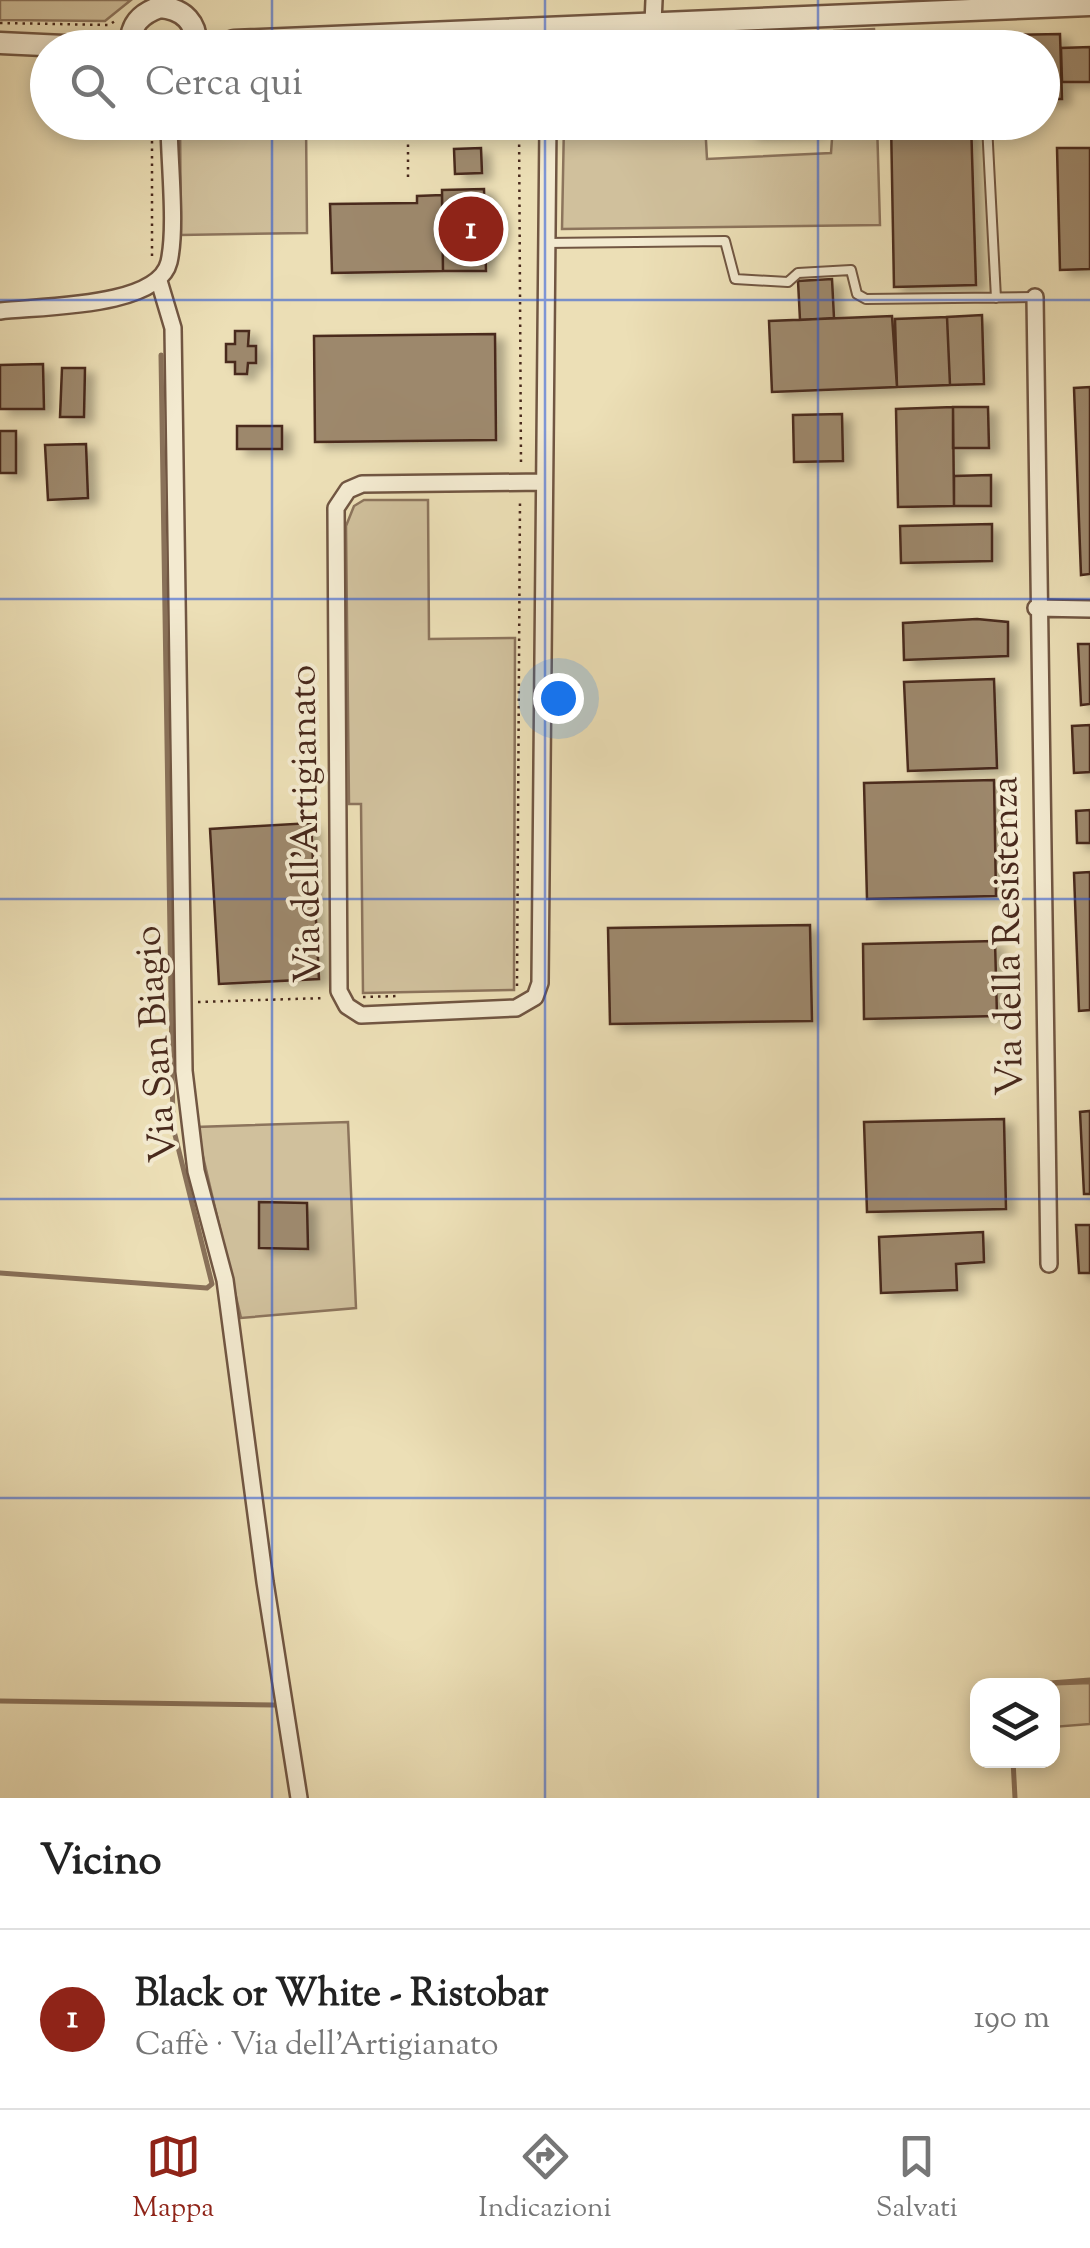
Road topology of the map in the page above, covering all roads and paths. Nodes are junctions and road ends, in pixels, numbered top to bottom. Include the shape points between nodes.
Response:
1 (654, 0) edge
2 (1090, 5) edge
3 (150, 6) edge
4 (185, 12) edge
5 (0, 23) edge
6 (654, 24) junction
7 (583, 28) joint
8 (120, 30) edge
9 (129, 30) edge
10 (215, 30) edge
11 (574, 30) edge
12 (0, 43) edge
13 (30, 44) edge
14 (152, 140) edge
15 (169, 140) edge
16 (408, 140) edge
17 (520, 140) edge
18 (547, 140) edge
19 (988, 140) edge
20 (408, 182) dead end
21 (546, 244) junction
22 (152, 258) dead end
23 (159, 281) junction
24 (1035, 297) joint
25 (996, 298) junction
26 (0, 311) edge
27 (520, 482) junction
28 (544, 482) junction
29 (1036, 608) junction
30 (1090, 608) edge
31 (515, 993) dead end
32 (400, 996) dead end
33 (342, 997) junction
34 (183, 1002) junction
35 (1050, 1264) dead end
36 (299, 1798) edge

1 - 6 street
2 - 6 street
3 - 4 street
3 - 9 street
4 - 10 street
5 - 8 path
6 - 7 street
7 - 11 street
12 - 13 street
14 - 22 path
15 - 23 street via 169,260
16 - 20 path
17 - 27 path
18 - 21 street, Via dell'Artigianato
19 - 25 lane
21 - 25 lane via 726,242 735,280 788,282 798,273 851,270 857,294 866,299
21 - 28 street, Via dell'Artigianato
23 - 26 street via 134,295
23 - 34 street, Via San Biagio via 173,328
24 - 25 lane
24 - 29 street, Via della Resistenza
27 - 28 street, Via dell'Artigianato
27 - 31 path
27 - 33 street, Via dell'Artigianato via 362,484 348,490 336,508
28 - 33 street, Via dell'Artigianato via 542,971 535,997 507,1009 361,1015
29 - 30 street
29 - 35 street, Via della Resistenza
32 - 33 path
33 - 34 path
34 - 36 street, Via San Biagio via 189,1129 226,1280

